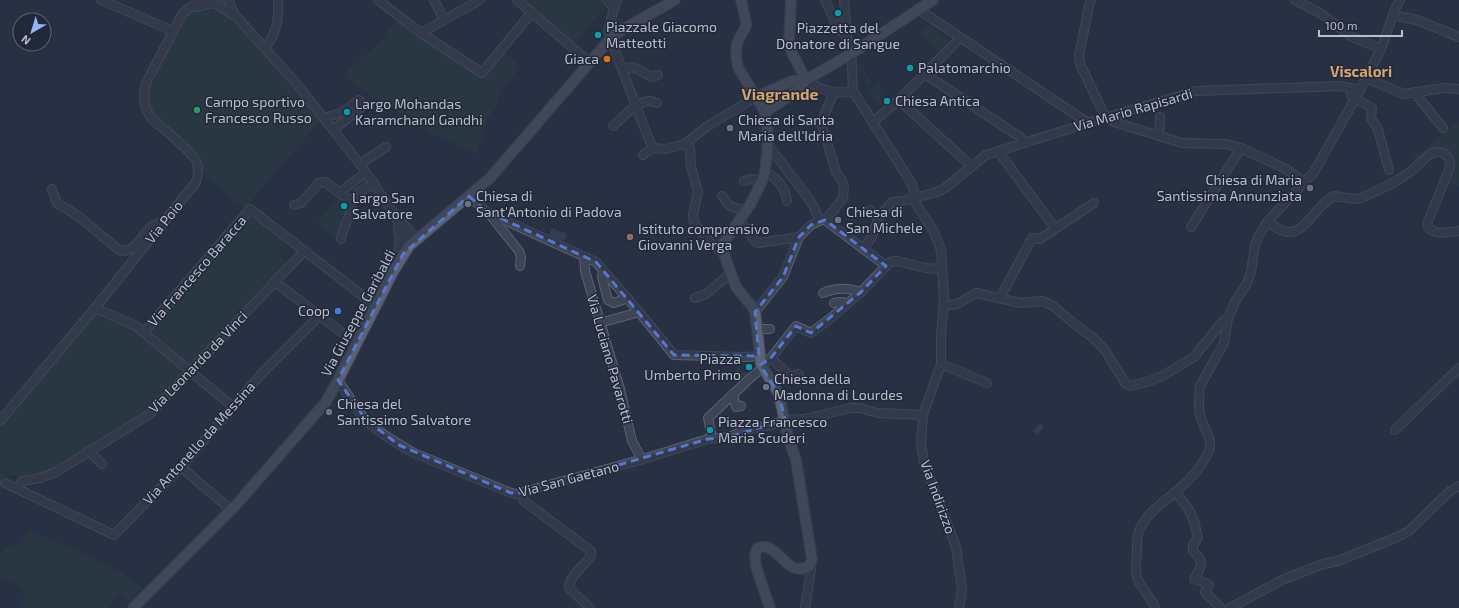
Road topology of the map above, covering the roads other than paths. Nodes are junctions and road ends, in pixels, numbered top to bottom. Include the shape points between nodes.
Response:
1 (101, 0) edge
2 (201, 0) edge
3 (224, 0) edge
4 (228, 0) edge
5 (278, 0) edge
6 (378, 0) edge
7 (434, 0) edge
8 (480, 0) edge
9 (517, 0) edge
10 (607, 0) edge
11 (675, 0) edge
12 (741, 0) edge
13 (791, 0) edge
14 (825, 0) edge
15 (844, 0) edge
16 (933, 0) edge
17 (1091, 0) edge
18 (1295, 0) edge
19 (1400, 0) edge
20 (213, 2) edge
21 (616, 4) edge
22 (188, 9) junction
23 (918, 9) junction
24 (532, 12) junction
25 (1393, 15) junction
26 (444, 20) junction
27 (243, 24) junction
28 (173, 31) junction
29 (421, 33) junction
30 (847, 37) junction
31 (1459, 37) edge
32 (960, 38) junction
33 (610, 39) junction
34 (265, 48) junction
35 (1380, 49) junction
36 (851, 54) junction
37 (590, 62) junction
38 (622, 69) junction
39 (925, 74) junction
40 (658, 75) dead end
41 (1366, 78) junction
42 (806, 80) junction
43 (1340, 86) junction
44 (1459, 89) edge
45 (1360, 90) junction
46 (852, 91) junction
47 (834, 92) junction
48 (1414, 92) junction
49 (755, 96) junction
50 (1354, 99) junction
51 (899, 100) junction
52 (657, 103) dead end
53 (636, 105) junction
54 (765, 112) junction
55 (1160, 117) dead end
56 (324, 118) junction
57 (1106, 118) junction
58 (873, 122) junction
59 (1088, 123) junction
60 (613, 126) dead end
61 (1443, 128) dead end
62 (333, 130) junction
63 (1158, 136) junction
64 (1025, 143) junction
65 (685, 144) junction
66 (386, 147) dead end
67 (653, 148) junction
68 (1241, 148) junction
69 (771, 152) junction
70 (998, 152) junction
71 (643, 155) dead end
72 (360, 164) junction
73 (971, 166) junction
74 (1389, 170) dead end
75 (764, 176) junction
76 (360, 177) dead end
77 (744, 181) dead end
78 (374, 183) junction
79 (1305, 183) junction
80 (52, 189) dead end
81 (339, 193) junction
82 (469, 196) junction
83 (722, 196) dead end
84 (915, 197) junction
85 (352, 202) junction
86 (787, 202) dead end
87 (1094, 203) dead end
88 (294, 205) dead end
89 (870, 210) dead end
90 (747, 211) junction
91 (487, 212) junction
92 (395, 215) junction
93 (879, 217) junction
94 (740, 221) junction
95 (822, 221) junction
96 (1268, 221) junction
97 (164, 222) junction
98 (1052, 224) dead end
99 (1191, 227) dead end
100 (1459, 231) edge
101 (799, 237) junction
102 (420, 238) junction
103 (340, 239) dead end
104 (409, 246) junction
105 (863, 249) junction
106 (304, 251) junction
107 (724, 254) junction
108 (584, 257) junction
109 (397, 264) junction
110 (520, 266) dead end
111 (886, 266) junction
112 (941, 269) junction
113 (603, 270) junction
114 (730, 274) junction
115 (275, 282) junction
116 (861, 292) junction
117 (824, 293) dead end
118 (628, 298) junction
119 (695, 298) dead end
120 (1000, 298) junction
121 (834, 303) dead end
122 (847, 303) junction
123 (376, 306) junction
124 (944, 306) junction
125 (95, 308) junction
126 (639, 312) junction
127 (755, 312) junction
128 (319, 316) junction
129 (1228, 318) junction
130 (600, 323) junction
131 (756, 329) junction
132 (770, 330) dead end
133 (144, 332) junction
134 (357, 344) junction
135 (770, 359) junction
136 (761, 362) junction
137 (941, 364) junction
138 (1459, 368) edge
139 (191, 370) junction
140 (799, 374) dead end
141 (338, 380) junction
142 (988, 383) dead end
143 (733, 394) junction
144 (741, 406) dead end
145 (233, 407) junction
146 (923, 415) junction
147 (785, 420) junction
148 (0, 421) edge
149 (1395, 430) dead end
150 (712, 438) junction
151 (89, 451) junction
152 (640, 460) junction
153 (102, 464) dead end
154 (181, 468) junction
155 (5, 483) dead end
156 (1459, 486) edge
157 (18, 489) junction
158 (1175, 492) junction
159 (522, 493) junction
160 (231, 510) junction
161 (810, 566) junction
162 (133, 608) edge
163 (590, 608) edge
164 (770, 608) edge
165 (805, 608) edge
166 (960, 608) edge
167 (1155, 608) edge
168 (1221, 608) edge
169 (1230, 608) edge

1 - 28 street
2 - 22 street, Via Poio
3 - 20 street via 220,3
4 - 27 street
5 - 34 street via 277,26
6 - 29 street
7 - 26 street
8 - 26 street
9 - 24 street
10 - 21 street
11 - 33 main road, Via Giuseppe Garibaldi
12 - 49 main road via 746,26 737,43 737,62
13 - 42 main road via 789,40 792,53
14 - 30 street via 838,28
15 - 30 street
16 - 23 main road
17 - 57 street via 1079,56
18 - 35 street via 1320,13 1352,37
19 - 25 street
20 - 22 street
20 - 27 street
21 - 33 street via 608,32
22 - 28 street, Via Poio
23 - 32 street
23 - 36 main road
24 - 29 street via 482,73
24 - 37 street
25 - 31 street via 1418,20
25 - 35 street
26 - 29 street
27 - 34 street
28 - 97 street, Via Poio via 147,81 143,101 152,119 193,156 198,172 196,182
30 - 36 street
32 - 39 street
32 - 59 street
33 - 37 main road, Via Giuseppe Garibaldi
33 - 38 street
34 - 56 street
35 - 41 street
36 - 42 main road
36 - 46 street
37 - 82 main road, Via Giuseppe Garibaldi via 513,153
38 - 40 street via 633,67 652,77
38 - 53 street
39 - 51 street
39 - 64 street via 1020,137
41 - 45 street
41 - 48 street via 1404,94
42 - 47 street
42 - 49 main road via 792,81
42 - 54 main road via 797,91
43 - 45 street, Via Mario Rapisardi
43 - 50 street
43 - 57 street, Via Mario Rapisardi via 1196,91
44 - 48 street
45 - 50 street
46 - 47 street
46 - 58 street, Via Indirizzo
47 - 95 street via 821,123 844,191 840,202
48 - 61 street
49 - 54 main road
49 - 65 street via 706,126
50 - 74 street via 1372,108 1371,118 1378,130
50 - 79 street via 1314,172
51 - 58 street
51 - 73 street
52 - 53 street via 649,100
53 - 60 street
53 - 67 street
54 - 69 main road
55 - 63 street
56 - 62 street
56 - 62 street via 345,115
57 - 59 street, Via Mario Rapisardi
57 - 63 street
58 - 84 street, Via Indirizzo via 912,184
59 - 64 street, Via Mario Rapisardi
62 - 72 street
63 - 68 street via 1182,143 1226,144
64 - 70 street, Via Mario Rapisardi
65 - 67 street via 665,149
65 - 107 street via 690,148 691,166 698,192 693,214 694,222 713,246
66 - 72 street
67 - 71 street
68 - 79 street via 1286,169
68 - 99 street
69 - 75 main road
69 - 95 street
70 - 73 street, Via Mario Rapisardi via 986,155
70 - 98 street
72 - 78 street
73 - 84 street, Via Mario Rapisardi via 945,188
75 - 77 street
75 - 86 street via 779,182 784,189
75 - 90 main road
76 - 81 street
78 - 85 street via 358,194
78 - 92 street
79 - 96 street
80 - 97 street via 57,202 122,251 132,249 153,225
81 - 85 street
81 - 88 street via 325,182 319,183 301,203
82 - 91 street
82 - 102 main road, Via Giuseppe Garibaldi
83 - 90 street via 730,206
84 - 93 street, Via Mario Rapisardi via 892,202
84 - 112 street, Via Indirizzo via 938,241 941,250
85 - 103 street via 351,214
87 - 120 street via 1040,239 1032,238
89 - 93 street
90 - 94 main road
91 - 108 street
91 - 110 street via 519,251
92 - 102 street via 412,234
92 - 104 street
92 - 109 street via 400,240
93 - 105 street via 872,237
94 - 101 street via 759,243
94 - 107 main road via 724,242
95 - 101 street via 811,225
95 - 105 street
96 - 100 street via 1279,230 1295,232 1334,196 1361,198 1398,180 1429,155 1440,152 1447,156 1450,167 1427,224 1434,232
96 - 129 street via 1255,245 1247,282
97 - 125 street, Via Poio
101 - 127 street via 783,277
102 - 104 main road, Via Giuseppe Garibaldi
104 - 109 main road, Via Giuseppe Garibaldi
105 - 111 street
106 - 115 street, Via Leonardo da Vinci
106 - 123 street
106 - 133 street, Via Francesco Baracca via 250,209
107 - 114 main road
108 - 113 street via 596,262
108 - 130 street, Via Luciano Pavarotti via 585,271
109 - 123 main road, Via Giuseppe Garibaldi
111 - 112 street via 892,261
111 - 116 street
112 - 124 street, Via Indirizzo
113 - 118 street
113 - 118 street via 602,277 608,300 614,303
114 - 119 street via 706,294
114 - 127 main road
115 - 128 street
115 - 139 street, Via Leonardo da Vinci
116 - 117 street via 837,288
116 - 122 street
118 - 126 street
120 - 124 street via 976,293 957,304
120 - 129 street via 1021,303 1043,301 1053,306 1105,350 1125,383 1130,386 1164,376 1185,363 1197,354
121 - 122 street
122 - 135 street via 811,333 796,326
123 - 134 main road, Via Giuseppe Garibaldi
124 - 137 street, Via Indirizzo
125 - 133 street
125 - 148 street, Via Poio
126 - 130 street
126 - 136 street via 674,355 737,356
127 - 131 main road
128 - 134 street
128 - 145 street, Via Antonello da Messina via 263,372
129 - 158 street via 1224,344 1203,379 1199,393 1200,415 1210,446 1198,469
130 - 152 street, Via Luciano Pavarotti via 620,389 632,441
131 - 132 street
131 - 136 main road
133 - 139 street
134 - 141 main road, Via Giuseppe Garibaldi
135 - 136 street
135 - 140 street via 791,377
136 - 143 street
136 - 147 main road via 779,394
137 - 142 street
137 - 146 street, Via Indirizzo
138 - 149 street
139 - 145 street
139 - 151 street, Via Leonardo da Vinci via 150,414
141 - 159 street, Via San Gaetano via 366,420 399,445 511,493
141 - 160 main road, Via Giuseppe Garibaldi via 317,413
143 - 144 street via 736,407
143 - 150 street via 710,416
145 - 154 street, Via Antonello da Messina
146 - 147 street, Via San Gaetano via 878,414 851,408 804,419
146 - 166 street, Via Indirizzo via 921,443 924,463 951,532 958,559 962,590
147 - 150 street, Via San Gaetano via 745,430 729,437
147 - 161 main road via 797,468 812,558
150 - 152 street, Via San Gaetano
151 - 153 street
151 - 157 street, Via Leonardo da Vinci via 56,472 22,481
152 - 159 street, Via San Gaetano
154 - 157 street, Via Antonello da Messina via 114,535
154 - 160 street
155 - 157 street, Via Antonello da Messina
156 - 169 street via 1450,491 1409,531 1338,561 1282,580
158 - 167 street via 1150,515 1139,531 1136,570
158 - 168 street via 1189,510 1198,538 1193,545 1193,551 1202,567 1194,579 1209,585 1205,592
159 - 163 street via 524,502 592,551 569,586
160 - 162 main road, Via Giuseppe Garibaldi
161 - 164 main road via 795,568 768,548 758,548 755,554 756,567
161 - 165 street

